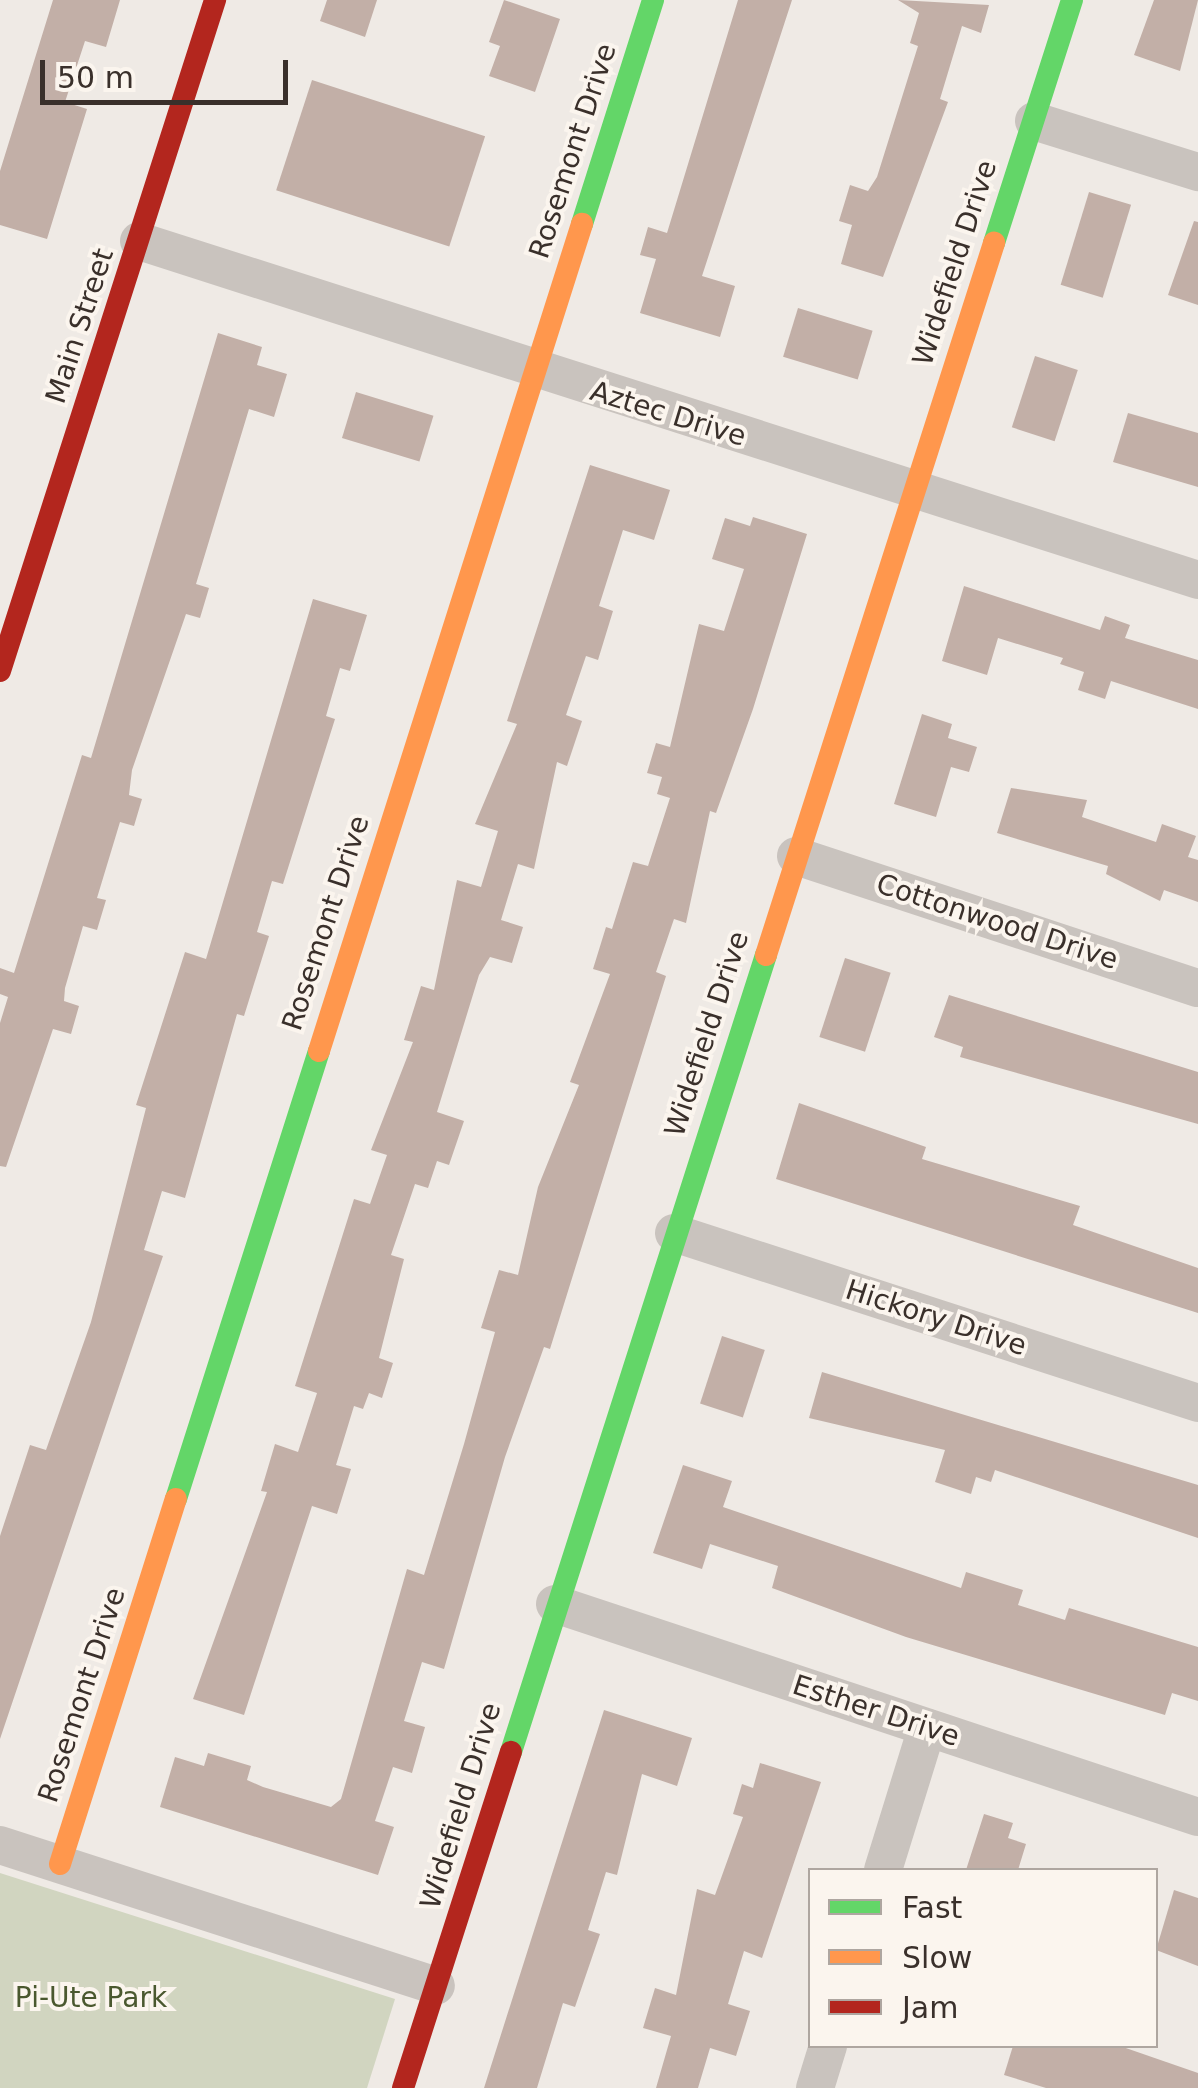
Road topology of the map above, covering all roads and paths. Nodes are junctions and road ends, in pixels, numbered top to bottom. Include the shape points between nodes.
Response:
1 (215, 0) edge
2 (653, 0) edge
3 (1072, 0) edge
4 (1034, 120) junction
5 (1198, 172) edge
6 (139, 241) junction
7 (532, 372) junction
8 (912, 488) junction
9 (1198, 580) edge
10 (0, 671) edge
11 (796, 856) junction
12 (1198, 988) edge
13 (674, 1233) junction
14 (1198, 1403) edge
15 (554, 1604) junction
16 (927, 1728) junction
17 (1198, 1817) edge
18 (0, 1846) edge
19 (60, 1864) junction
20 (884, 1868) edge
21 (436, 1986) junction
22 (827, 2048) edge
23 (403, 2088) edge
24 (815, 2088) edge

1 - 6 street, Main Street
2 - 7 street, Rosemont Drive
3 - 4 street, Widefield Drive
4 - 5 street
4 - 8 street, Widefield Drive
6 - 7 street, Aztec Drive
6 - 10 street, Main Street
7 - 8 street, Aztec Drive
7 - 19 street, Rosemont Drive
8 - 9 street, Aztec Drive
8 - 11 street, Widefield Drive
11 - 12 street, Cottonwood Drive
11 - 13 street, Widefield Drive
13 - 14 street, Hickory Drive
13 - 15 street, Widefield Drive
15 - 16 street, Esther Drive
15 - 21 street, Widefield Drive
16 - 17 street, Esther Drive
16 - 20 street
18 - 19 street
19 - 21 street
21 - 23 street, Widefield Drive
22 - 24 street

